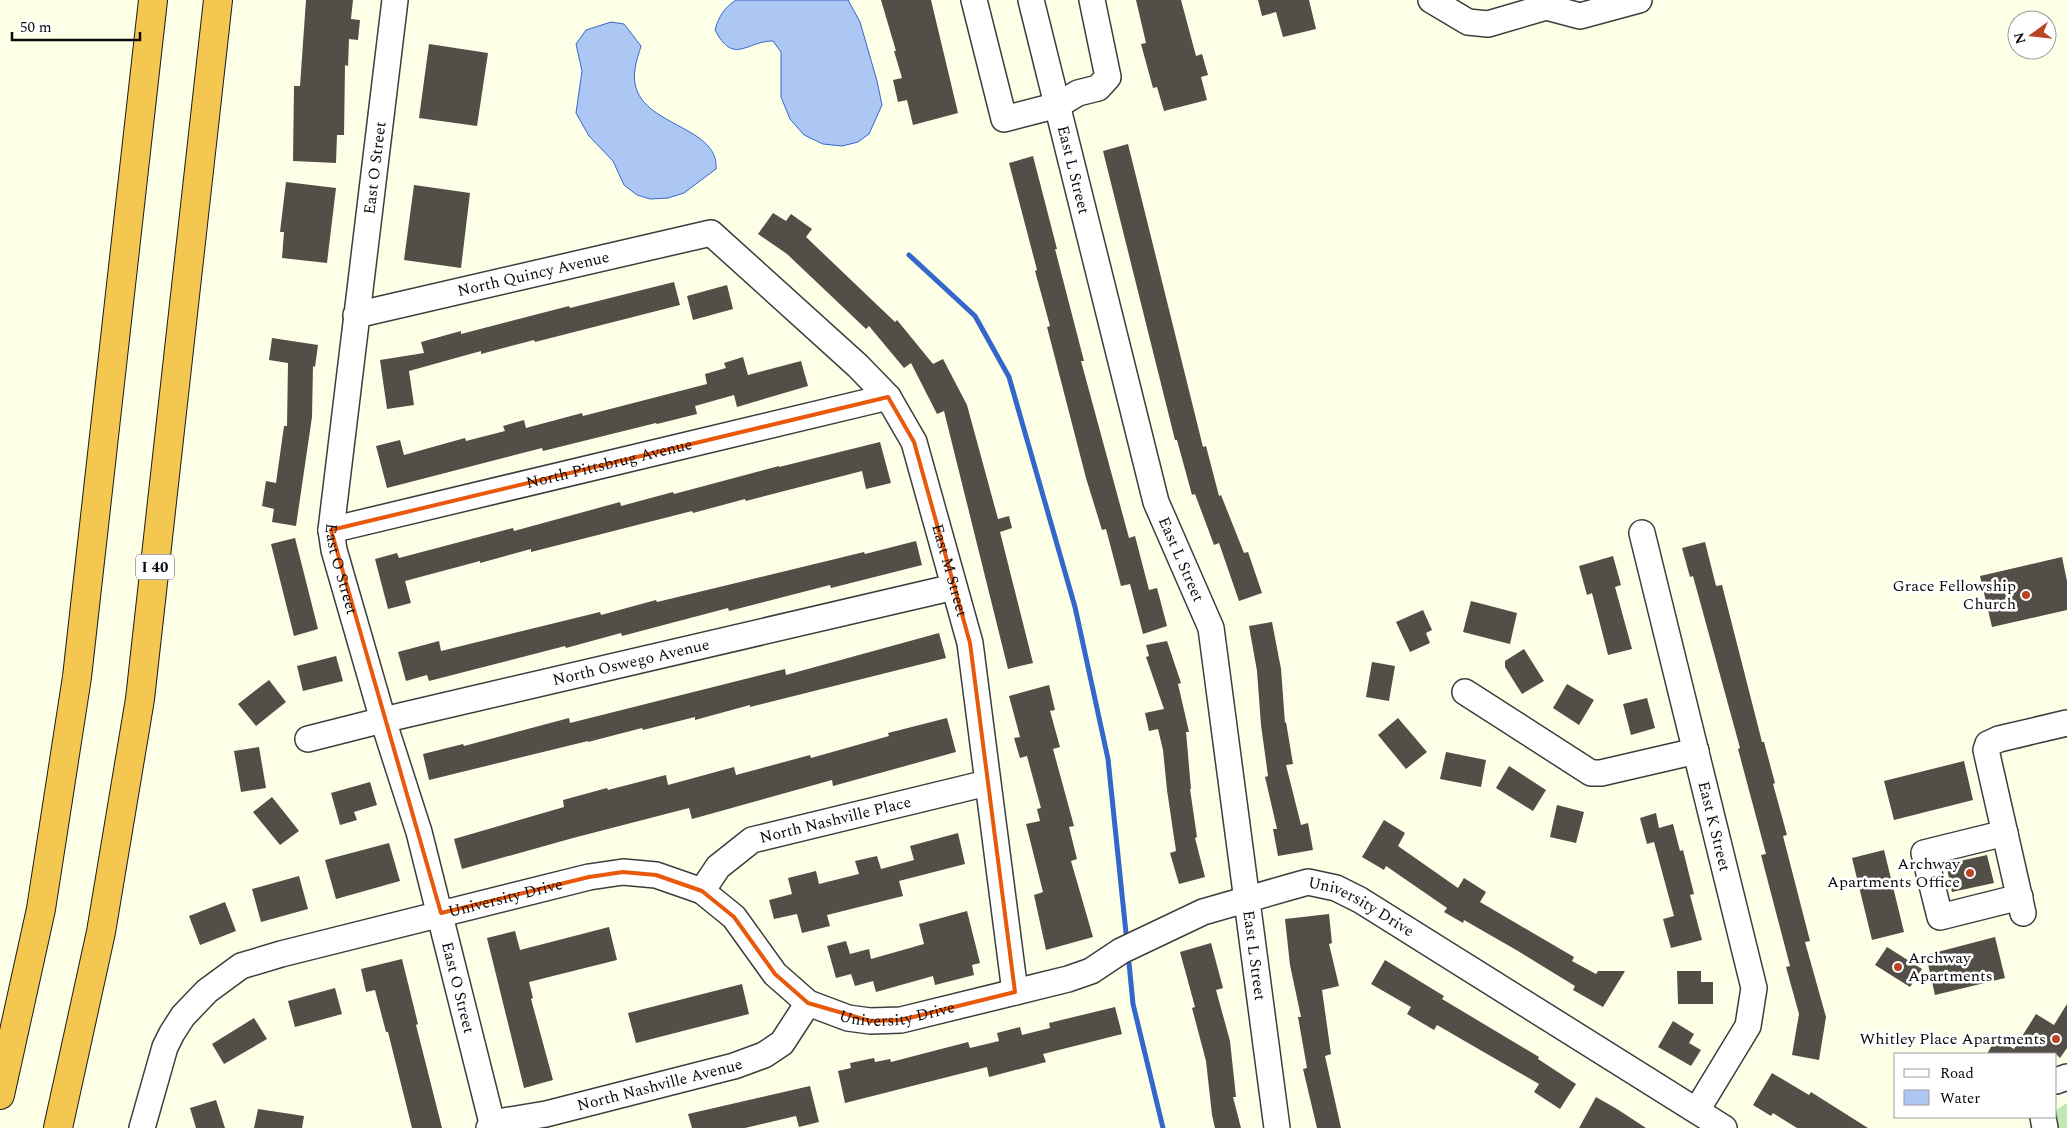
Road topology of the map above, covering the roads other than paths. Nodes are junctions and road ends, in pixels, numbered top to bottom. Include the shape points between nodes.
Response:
1 (153, 0) edge
2 (218, 0) edge
3 (395, 0) edge
4 (974, 0) edge
5 (1032, 0) edge
6 (1092, 0) edge
7 (1431, 0) edge
8 (1633, 1) edge
9 (1058, 105) junction
10 (710, 233) joint
11 (356, 315) junction
12 (888, 397) junction
13 (331, 530) junction
14 (1642, 533) dead end
15 (954, 587) junction
16 (1465, 692) dead end
17 (383, 720) junction
18 (2067, 723) edge
19 (308, 739) dead end
20 (1696, 751) junction
21 (987, 783) junction
22 (2005, 833) junction
23 (702, 891) junction
24 (1247, 899) junction
25 (441, 913) junction
26 (1015, 992) junction
27 (808, 1003) junction
28 (0, 1095) edge
29 (1697, 1110) junction
30 (490, 1125) edge
31 (58, 1128) edge
32 (142, 1128) edge
33 (1277, 1128) edge
34 (1724, 1128) edge

1 - 28 highway via 77,676 41,910
2 - 31 highway, I 40 via 140,698 101,932
3 - 11 street, East O Street
4 - 9 street via 1004,119
5 - 9 street, East L Street
6 - 9 street via 1108,77 1098,88
7 - 8 street via 1468,22 1483,24 1546,7 1580,16
9 - 24 street, East L Street via 1156,502 1212,628
10 - 11 street, North Quincy Avenue
10 - 12 street, East M Street
11 - 13 street, East O Street
12 - 13 street, North Pittsbrug Avenue
12 - 15 street, East M Street via 914,442
13 - 17 street, East O Street
14 - 20 street, East K Street
15 - 17 street, North Oswego Avenue
15 - 21 street, East M Street via 970,643
16 - 20 street via 1592,773
17 - 19 street, North Oswego Avenue
17 - 25 street, East O Street
18 - 22 street via 1988,744 1986,750
20 - 29 street, East K Street via 1754,988 1748,1026
21 - 23 street, North Nashville Place via 752,840 718,867
21 - 26 street, East M Street
22 - 22 street via 2022,905 1940,917 1924,853
23 - 25 street, University Drive via 656,875 622,872
23 - 27 street, University Drive via 734,917 775,974
24 - 26 street, University Drive via 1202,912 1121,951 1091,970
24 - 29 street, University Drive via 1308,882 1336,888
24 - 33 street, East L Street
25 - 30 street, East O Street
25 - 32 street, University Drive via 241,966 207,991 172,1033 164,1047
26 - 27 street, University Drive via 901,1020 848,1018
27 - 30 street, North Nashville Avenue via 782,1044 756,1058 546,1114
29 - 34 street, University Drive

